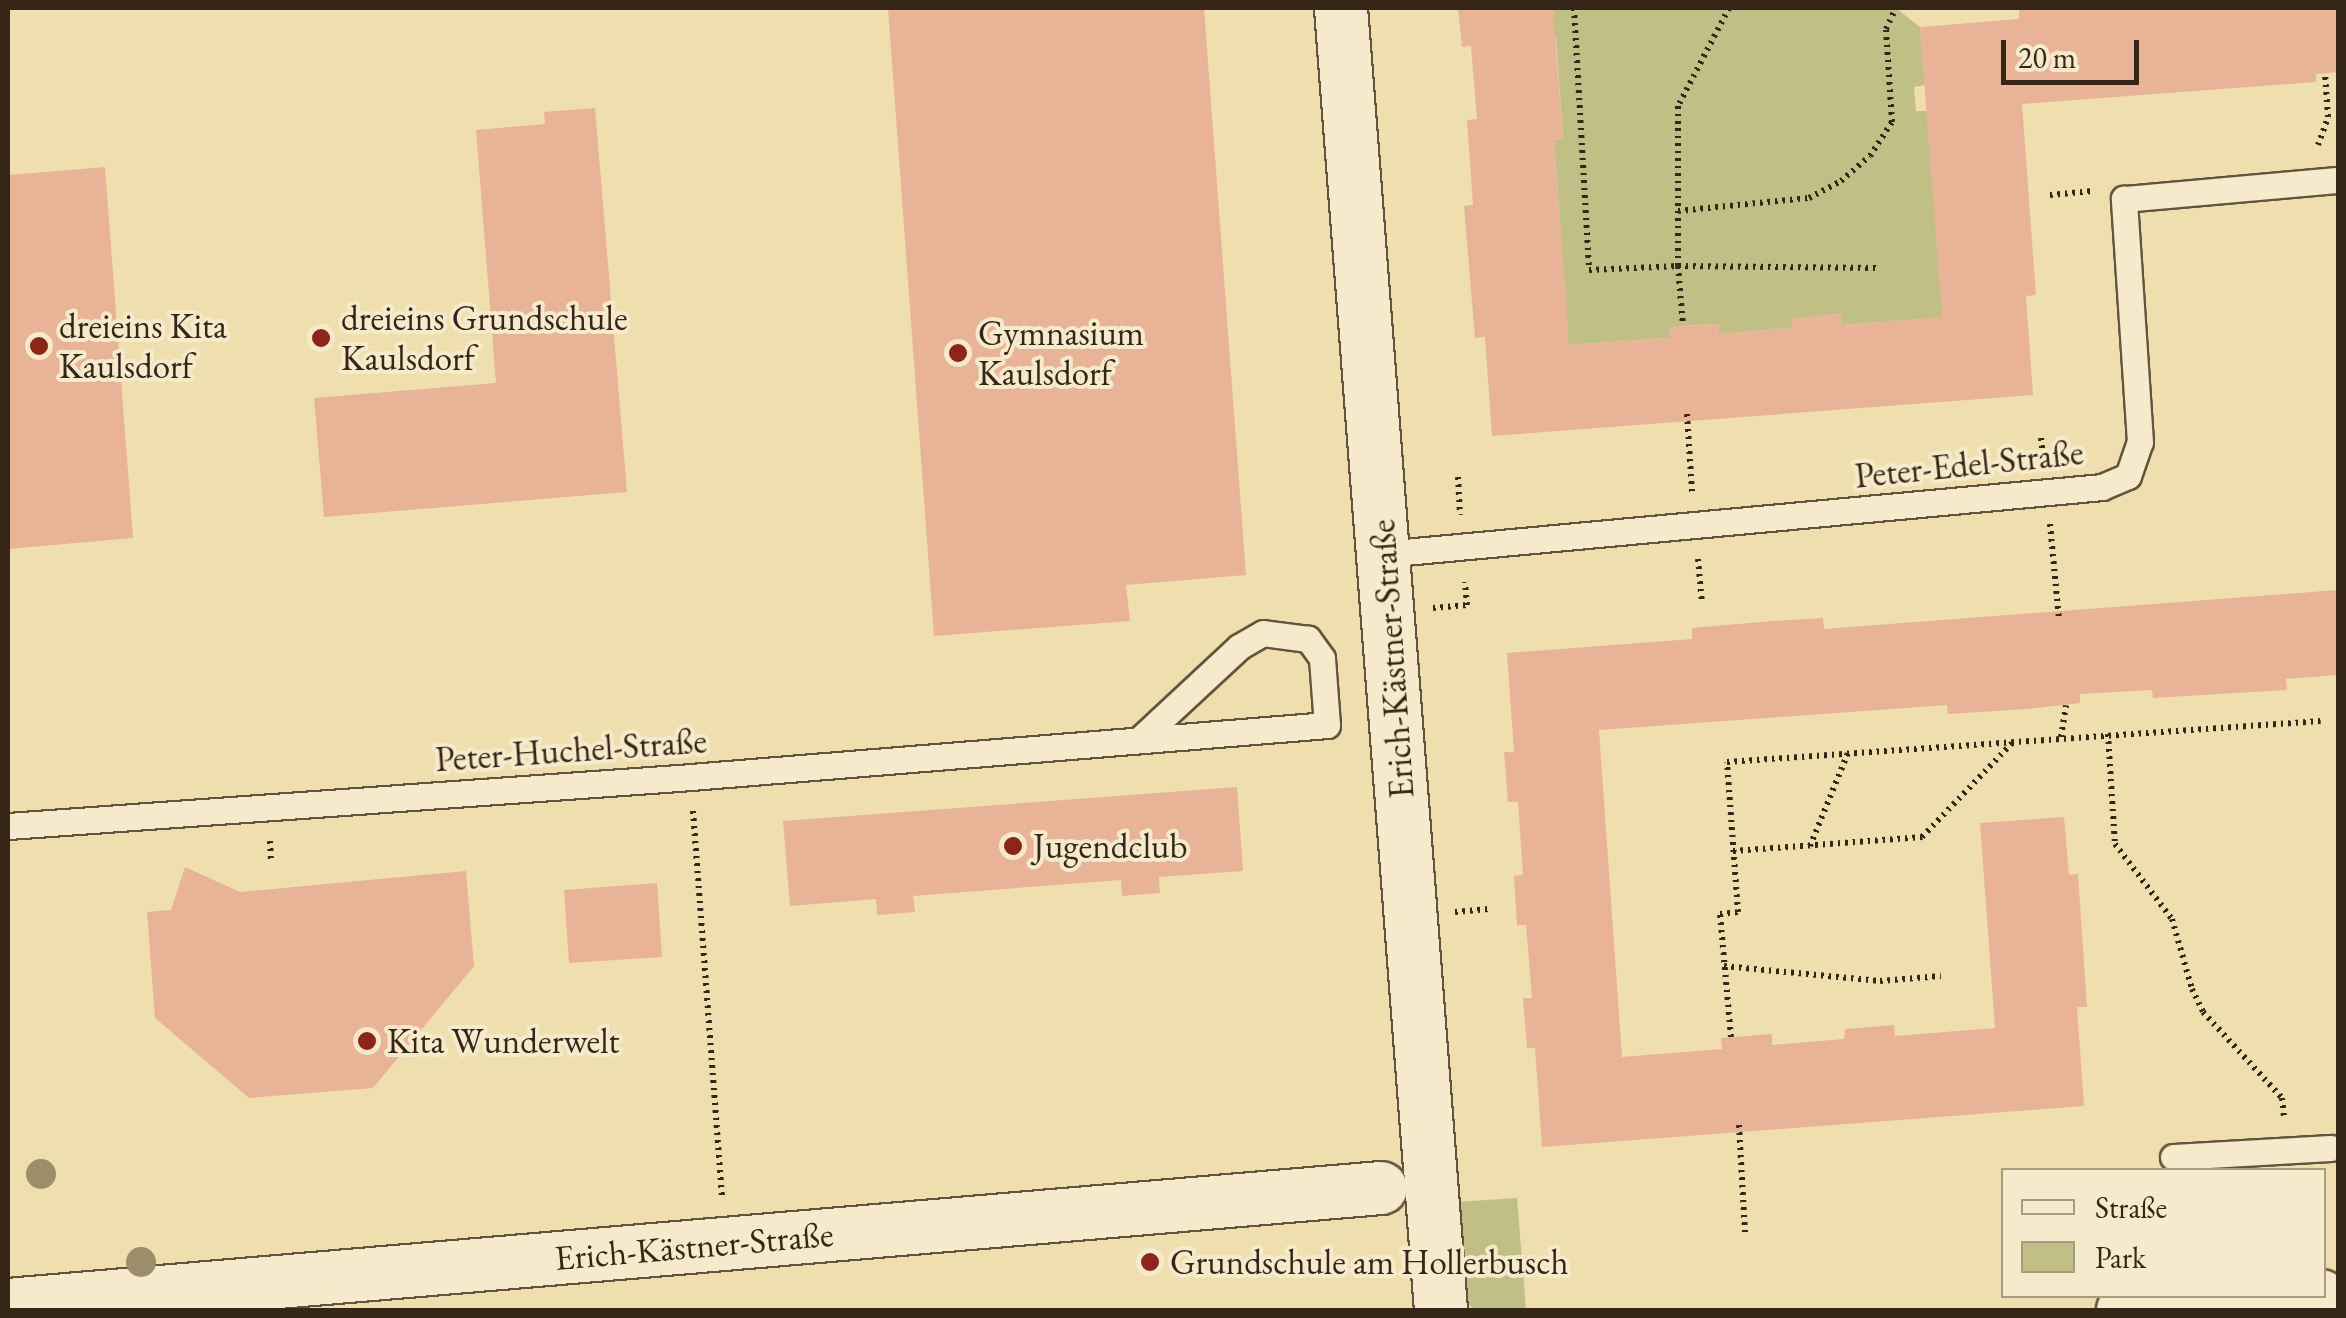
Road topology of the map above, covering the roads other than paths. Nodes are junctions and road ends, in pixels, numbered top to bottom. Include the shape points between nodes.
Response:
1 (1341, 8) edge
2 (2338, 180) edge
3 (1383, 554) junction
4 (1140, 739) junction
5 (8, 826) edge
6 (2331, 1148) dead end
7 (2173, 1157) dead end
8 (1406, 1190) junction
9 (2291, 1298) edge
10 (8, 1305) edge
11 (2183, 1308) edge
12 (1441, 1310) edge
13 (2123, 1310) edge

1 - 3 street, Erich-Kästner-Straße
2 - 3 lane, Peter-Edel-Straße via 2124,199 2140,442 2128,476 2102,486
3 - 8 street, Erich-Kästner-Straße
4 - 4 lane, Peter-Huchel-Straße via 1327,726 1322,658 1308,639 1263,633 1239,647
4 - 5 lane, Peter-Huchel-Straße
6 - 7 lane
8 - 10 street, Erich-Kästner-Straße
8 - 12 street, Erich-Kästner-Straße
9 - 11 street
11 - 13 street

